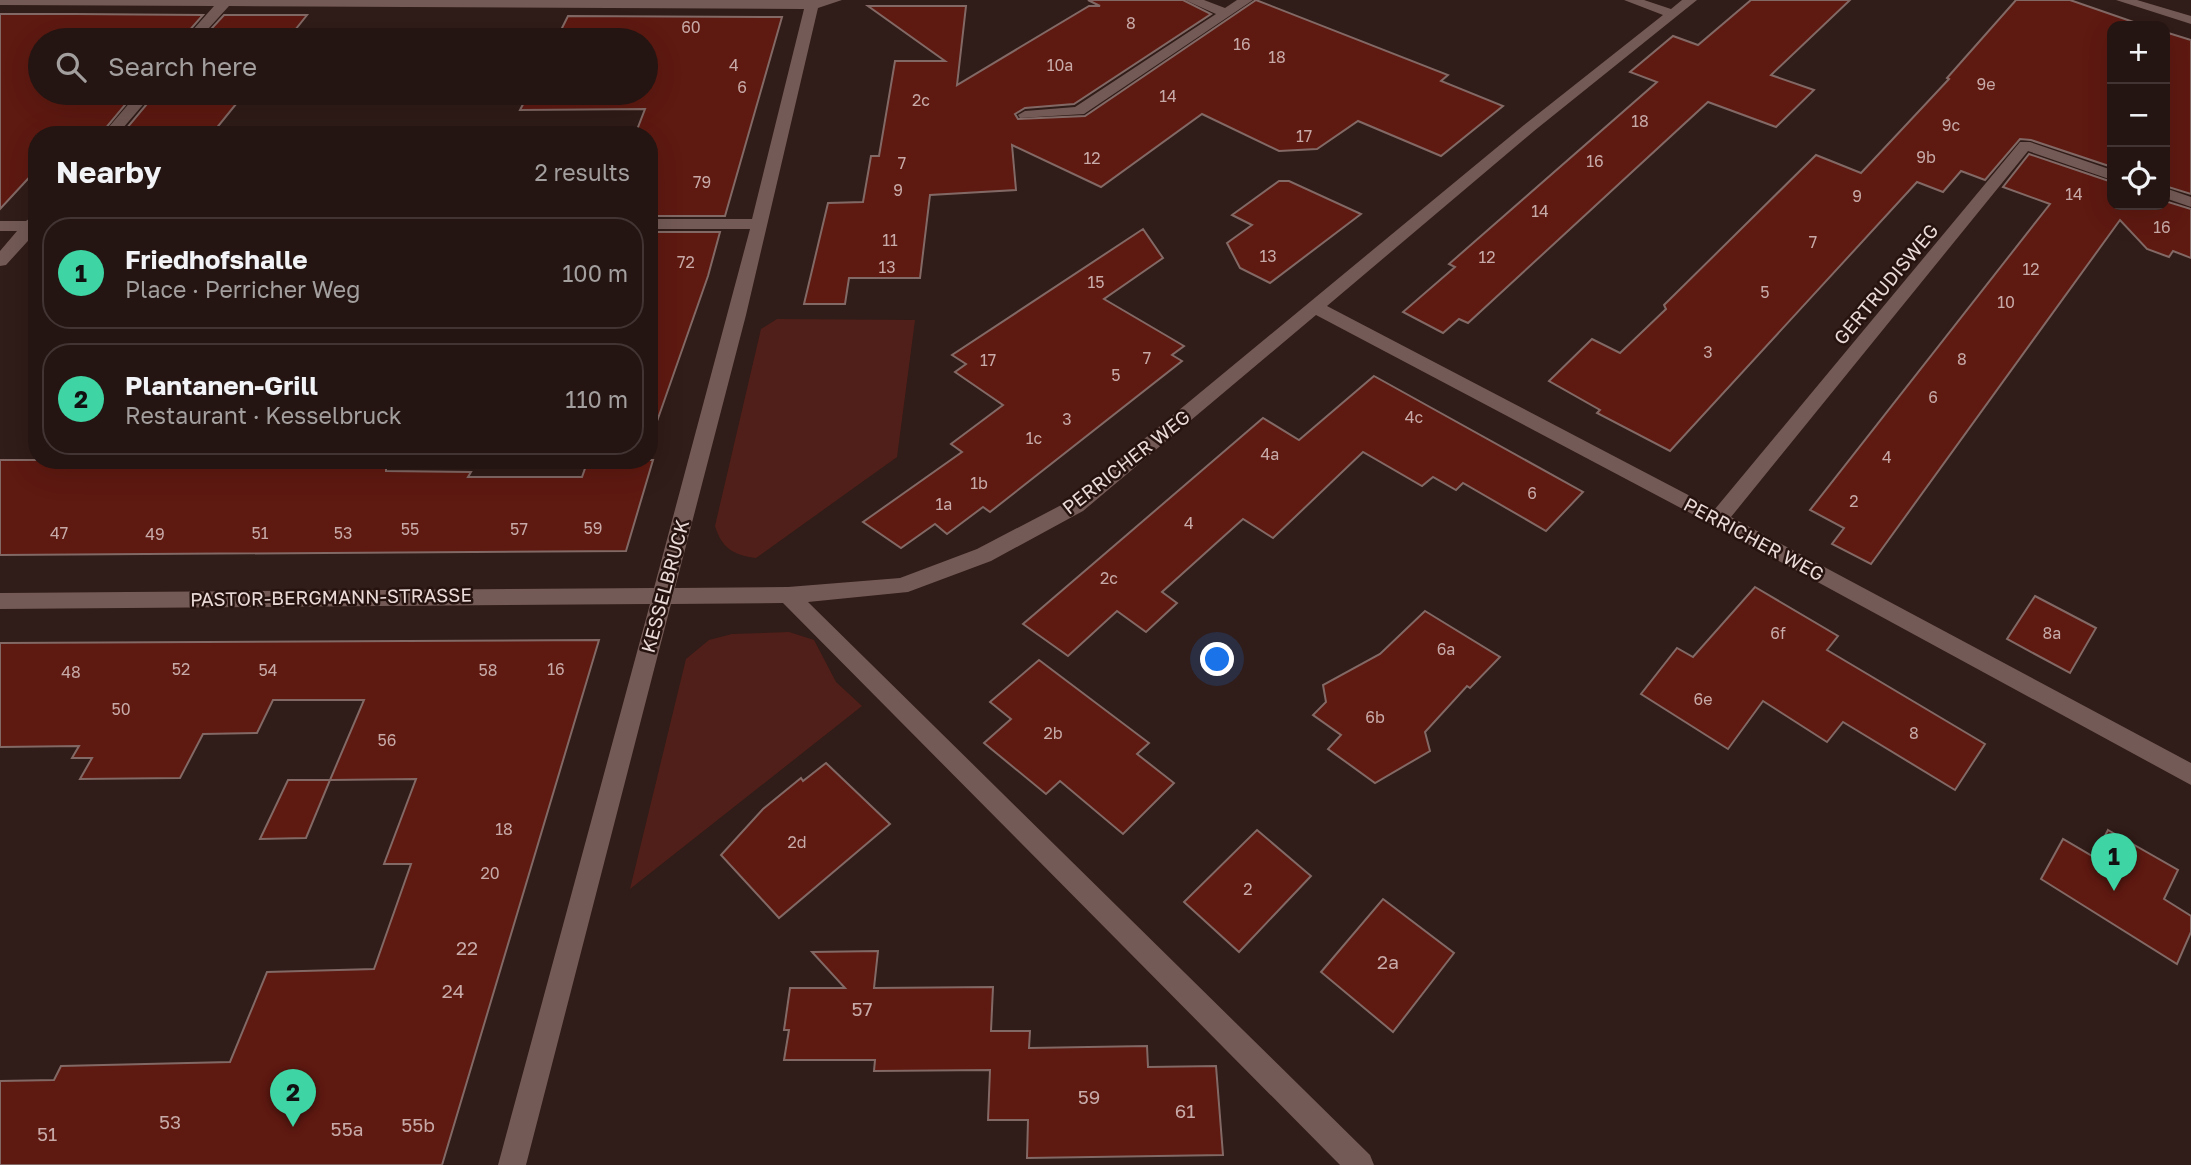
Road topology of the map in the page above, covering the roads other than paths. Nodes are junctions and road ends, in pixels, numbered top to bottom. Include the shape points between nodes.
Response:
1 (835, 0) edge
2 (1192, 0) edge
3 (1246, 0) edge
4 (1631, 0) edge
5 (1690, 0) edge
6 (2123, 0) edge
7 (0, 1) edge
8 (100, 1) edge
9 (226, 1) edge
10 (812, 5) junction
11 (1226, 13) junction
12 (1673, 14) junction
13 (2191, 20) edge
14 (202, 28) edge
15 (135, 105) edge
16 (1025, 115) dead end
17 (117, 126) edge
18 (2107, 173) edge
19 (2170, 195) edge
20 (2191, 202) edge
21 (28, 224) edge
22 (759, 224) junction
23 (658, 225) edge
24 (0, 226) edge
25 (28, 231) edge
26 (0, 261) edge
27 (1315, 307) junction
28 (1718, 519) junction
29 (663, 594) junction
30 (788, 595) junction
31 (0, 601) edge
32 (2191, 775) edge
33 (512, 1165) edge
34 (1360, 1165) edge

1 - 10 street
2 - 11 street
3 - 11 street
4 - 12 street
5 - 12 street, PERRICHER WEG
6 - 13 street
7 - 8 street
8 - 9 street
9 - 10 street
9 - 14 street
10 - 22 street, KESSELBRUCK
11 - 16 street via 1079,111
12 - 27 street, PERRICHER WEG
15 - 17 street
18 - 28 street, GERTRUDISWEG via 2025,145
19 - 20 street
21 - 24 street
22 - 23 street
22 - 29 street, KESSELBRUCK
25 - 26 street
27 - 28 street, PERRICHER WEG
27 - 30 street, PERRICHER WEG via 1076,506 984,555 901,586
28 - 32 street, PERRICHER WEG
29 - 30 street, PERRICHER WEG
29 - 31 street, PASTOR-BERGMANN-STRASSE
29 - 33 street, KESSELBRUCK
30 - 34 street

